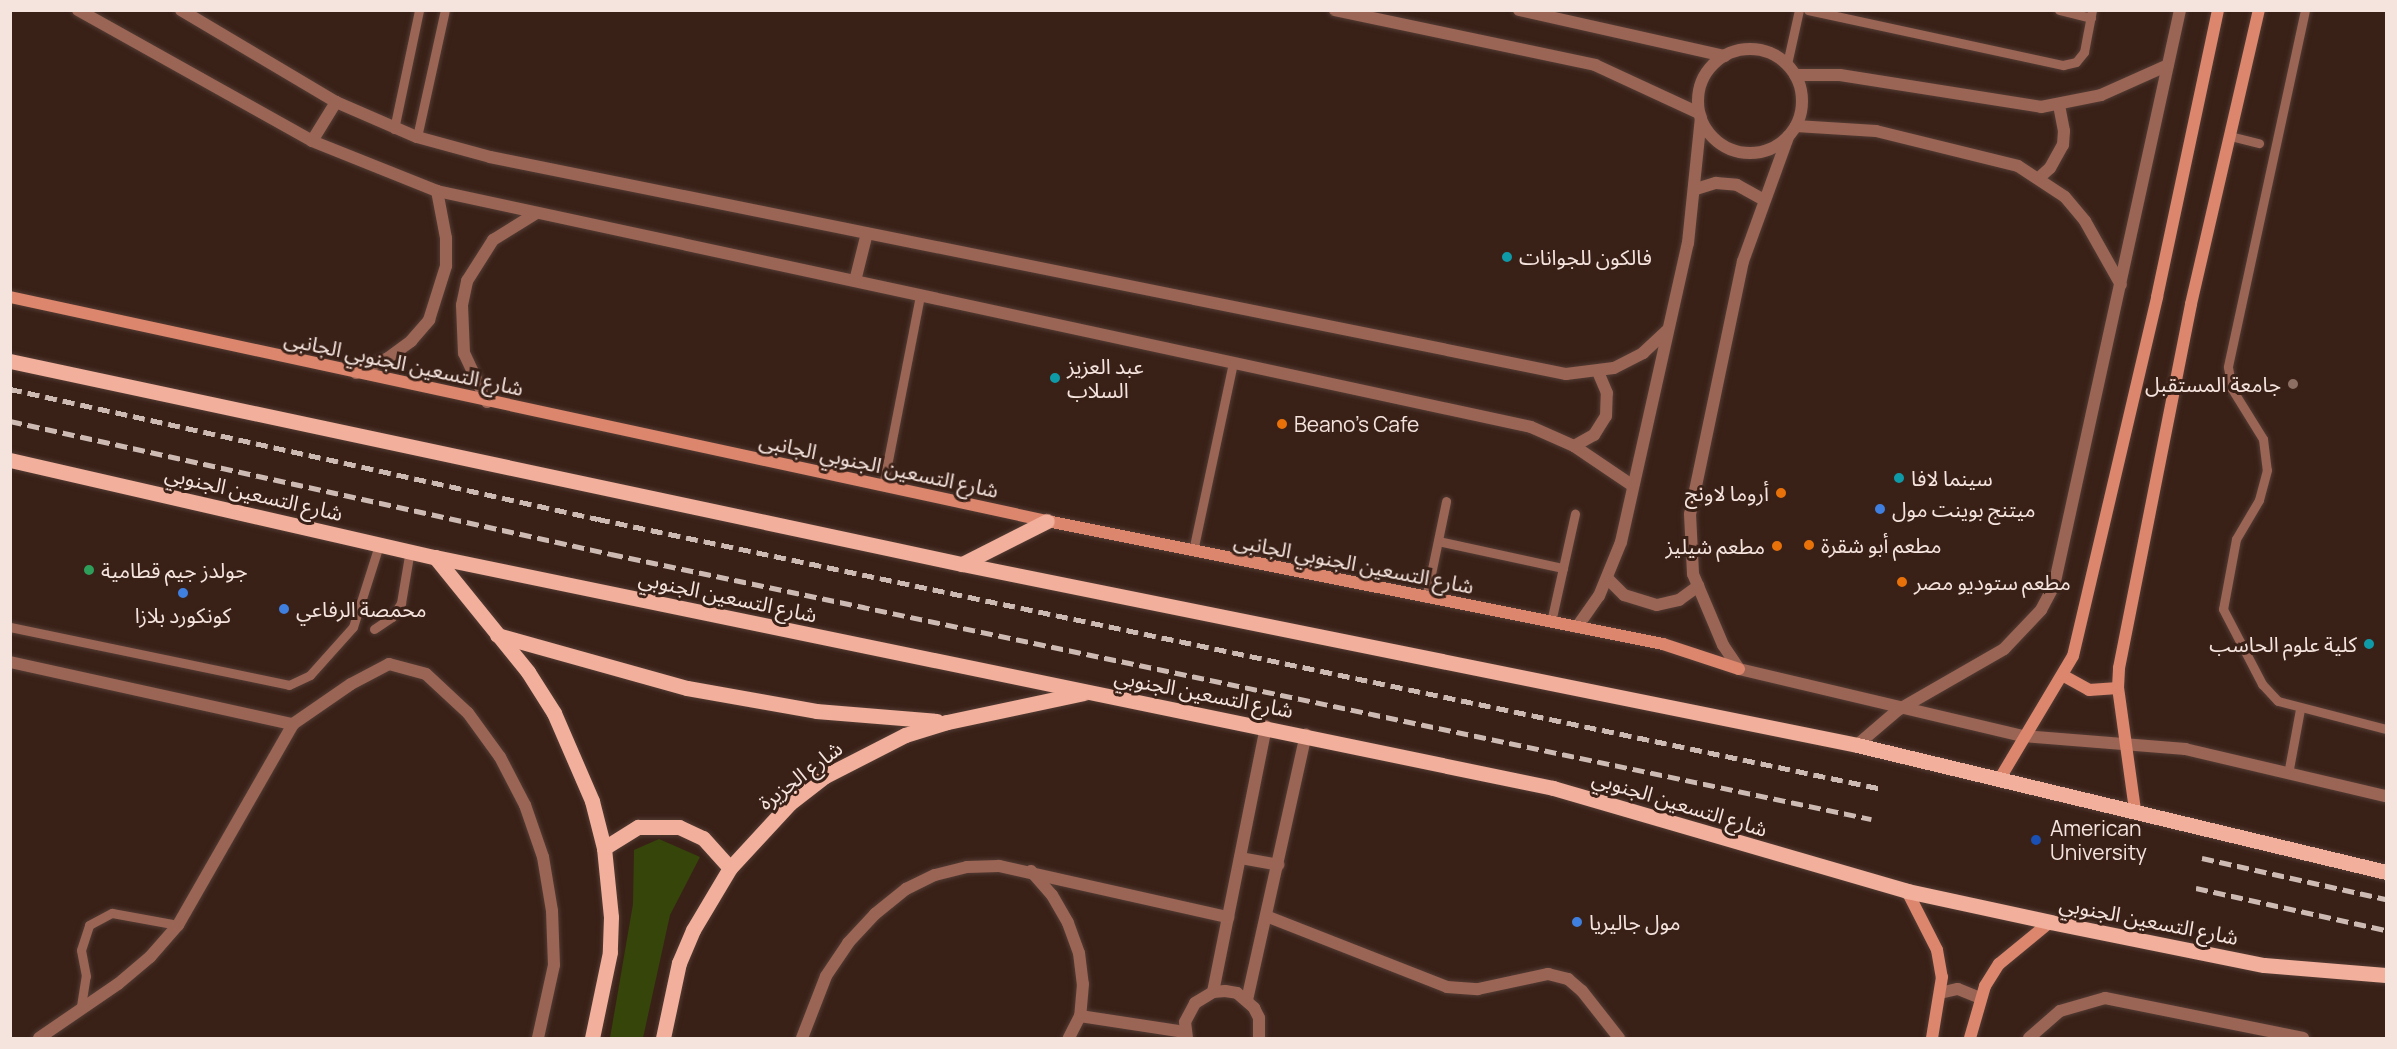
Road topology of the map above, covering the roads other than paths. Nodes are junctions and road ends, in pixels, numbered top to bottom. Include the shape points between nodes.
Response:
1 (78, 10) edge
2 (180, 10) edge
3 (419, 10) edge
4 (445, 10) edge
5 (1335, 10) edge
6 (1519, 10) edge
7 (1799, 10) edge
8 (1808, 10) edge
9 (2059, 10) edge
10 (2180, 10) edge
11 (2218, 10) edge
12 (2259, 10) edge
13 (2305, 10) edge
14 (2091, 14) edge
15 (1725, 56) junction
16 (1787, 64) junction
17 (2168, 65) junction
18 (1795, 75) junction
19 (336, 102) junction
20 (2059, 106) junction
21 (1700, 116) junction
22 (1796, 126) junction
23 (394, 129) junction
24 (2230, 136) junction
25 (417, 137) junction
26 (1788, 137) junction
27 (312, 141) junction
28 (2268, 145) junction
29 (2040, 177) junction
30 (1696, 189) junction
31 (437, 191) junction
32 (1764, 200) junction
33 (535, 214) junction
34 (867, 233) junction
35 (855, 281) junction
36 (2121, 285) junction
37 (920, 295) junction
38 (10, 297) edge
39 (1667, 331) junction
40 (10, 361) edge
41 (1233, 363) junction
42 (1598, 372) junction
43 (356, 373) junction
44 (487, 402) junction
45 (1574, 446) junction
46 (10, 460) edge
47 (883, 486) junction
48 (1632, 486) junction
49 (1446, 501) dead end
50 (1575, 514) dead end
51 (1047, 521) junction
52 (1438, 541) junction
53 (380, 542) junction
54 (410, 550) junction
55 (1193, 551) junction
56 (435, 557) junction
57 (962, 564) junction
58 (1563, 568) junction
59 (1608, 579) junction
60 (1698, 586) junction
61 (1426, 597) junction
62 (1551, 622) junction
63 (10, 627) edge
64 (1577, 627) junction
65 (374, 629) dead end
66 (497, 635) junction
67 (10, 662) edge
68 (1739, 669) junction
69 (2064, 676) junction
70 (2118, 688) junction
71 (1088, 691) junction
72 (2300, 709) junction
73 (1898, 710) junction
74 (947, 722) junction
75 (294, 724) junction
76 (1266, 726) junction
77 (2386, 729) edge
78 (1306, 734) junction
79 (2023, 736) junction
80 (1857, 746) junction
81 (2128, 748) junction
82 (2288, 774) junction
83 (1999, 780) junction
84 (2386, 796) edge
85 (2135, 810) junction
86 (604, 848) junction
87 (1240, 858) junction
88 (1278, 865) junction
89 (730, 868) junction
90 (1031, 872) junction
91 (2386, 872) edge
92 (1907, 891) junction
93 (1266, 916) junction
94 (1228, 917) junction
95 (2050, 922) junction
96 (178, 925) junction
97 (2386, 975) edge
98 (1213, 992) junction
99 (1940, 993) junction
100 (1980, 998) junction
101 (1247, 1000) junction
102 (81, 1006) junction
103 (1080, 1016) junction
104 (1186, 1035) edge
105 (1071, 1037) edge
106 (39, 1038) edge
107 (538, 1038) edge
108 (592, 1038) edge
109 (663, 1038) edge
110 (802, 1038) edge
111 (1259, 1038) edge
112 (1618, 1038) edge
113 (1932, 1038) edge
114 (1970, 1038) edge
115 (2029, 1038) edge
116 (2303, 1038) edge

1 - 27 street
2 - 19 street
3 - 23 lane
4 - 25 lane
5 - 21 street via 1595,65
6 - 15 street
7 - 16 lane
8 - 14 lane via 2063,65 2081,58
9 - 14 lane
10 - 17 street
11 - 69 street via 2090,596
12 - 24 street
13 - 28 lane
15 - 16 street via 1750,49 1776,56
15 - 21 street via 1706,74 1698,100
16 - 18 street
17 - 20 street via 2101,95
17 - 36 street
18 - 20 street via 1840,75 2023,106
18 - 22 street via 1803,100
19 - 23 street
19 - 27 street
20 - 29 street via 2064,125 2062,145 2058,157
21 - 26 street via 1716,140 1739,152 1766,151
21 - 30 street
22 - 26 street
22 - 29 street via 1876,131 1994,157
23 - 25 street
24 - 28 lane
24 - 70 street via 2189,315
25 - 34 street via 490,157
26 - 32 street
27 - 31 street
28 - 72 lane via 2228,367 2232,389 2263,439 2266,478 2259,500 2236,539 2223,609 2262,684 2278,701
29 - 36 street via 2065,197 2085,221
30 - 32 street via 1716,183 1737,184
30 - 39 street
31 - 33 street
31 - 43 street via 446,238 446,266 429,320 411,341 388,358
32 - 60 street via 1743,261 1690,514 1689,544
33 - 35 street
33 - 44 street via 493,240 467,281 461,314 464,353
34 - 35 street
34 - 42 street via 1555,372
35 - 37 street
36 - 73 street via 2054,586 2024,631 2004,649
37 - 41 street
37 - 47 lane
38 - 43 street, شارع التسعين الجنوبي الجانبى
39 - 42 street via 1636,358
39 - 48 street
40 - 57 main road
41 - 45 street via 1531,427
41 - 55 lane
42 - 45 street via 1607,393 1606,416 1594,435
43 - 44 street, شارع التسعين الجنوبي الجانبى
44 - 47 street, شارع التسعين الجنوبي الجانبى
45 - 48 street
46 - 53 main road, شارع التسعين الجنوبي
47 - 51 street, شارع التسعين الجنوبي الجانبى
48 - 59 street via 1621,542
49 - 52 lane
50 - 58 lane
51 - 55 street, شارع التسعين الجنوبي الجانبى
51 - 57 main road
52 - 58 lane
52 - 61 lane
53 - 54 main road, شارع التسعين الجنوبي
53 - 63 lane via 353,627 310,675 289,685
54 - 56 main road, شارع التسعين الجنوبي
54 - 65 lane via 401,603 392,617
55 - 61 street, شارع التسعين الجنوبي الجانبى
56 - 66 main road
56 - 71 main road, شارع التسعين الجنوبي
57 - 80 main road
58 - 62 lane
59 - 60 street via 1624,596 1657,605 1679,600
59 - 64 street
60 - 68 street via 1723,645
61 - 62 street, شارع التسعين الجنوبي الجانبى
62 - 64 street, شارع التسعين الجنوبي الجانبى
64 - 68 street, شارع التسعين الجنوبي الجانبى via 1663,644
66 - 74 main road via 687,688 816,711
66 - 86 main road via 528,672 563,730 592,801
67 - 75 street
68 - 73 street
69 - 70 street via 2089,690
69 - 79 street
70 - 81 street
71 - 74 main road, شارع الجزيرة
71 - 76 main road, شارع التسعين الجنوبي
72 - 77 lane
72 - 82 lane
73 - 79 street
73 - 80 street
74 - 89 main road, شارع الجزيرة via 894,740 825,776 774,819
75 - 96 street
75 - 107 street via 351,684 389,664 426,674 468,713 500,757 543,857 552,910 554,965
76 - 78 main road, شارع التسعين الجنوبي
76 - 87 street
78 - 88 street
78 - 92 main road, شارع التسعين الجنوبي via 1602,801
79 - 81 street
79 - 83 street
80 - 83 main road
81 - 82 street via 2185,749
81 - 85 street
82 - 84 street
83 - 85 main road
85 - 91 main road
86 - 89 main road via 638,827 672,826 704,838
86 - 108 main road via 610,952
87 - 88 street
87 - 94 street
88 - 93 street
89 - 109 main road, شارع الجزيرة via 693,930 679,963
90 - 94 street
90 - 103 street via 1052,895 1079,953 1083,984
90 - 110 street via 999,866 967,867 935,875 906,890 874,914 848,943 826,976
92 - 95 main road, شارع التسعين الجنوبي
92 - 99 street via 1937,950
93 - 101 street
93 - 112 street via 1447,987 1478,989 1548,974 1568,979
94 - 98 street
95 - 97 main road, شارع التسعين الجنوبي via 2274,966
95 - 100 street via 2000,963
96 - 102 street via 142,964
96 - 102 lane via 112,913 89,925 81,950 86,976
98 - 101 street via 1230,992
98 - 104 street via 1194,1003 1185,1022
99 - 100 street via 1958,989
99 - 113 street
100 - 114 street
101 - 111 street via 1259,1018
102 - 106 street
103 - 104 street
103 - 105 street
115 - 116 street via 2060,1011 2105,998

